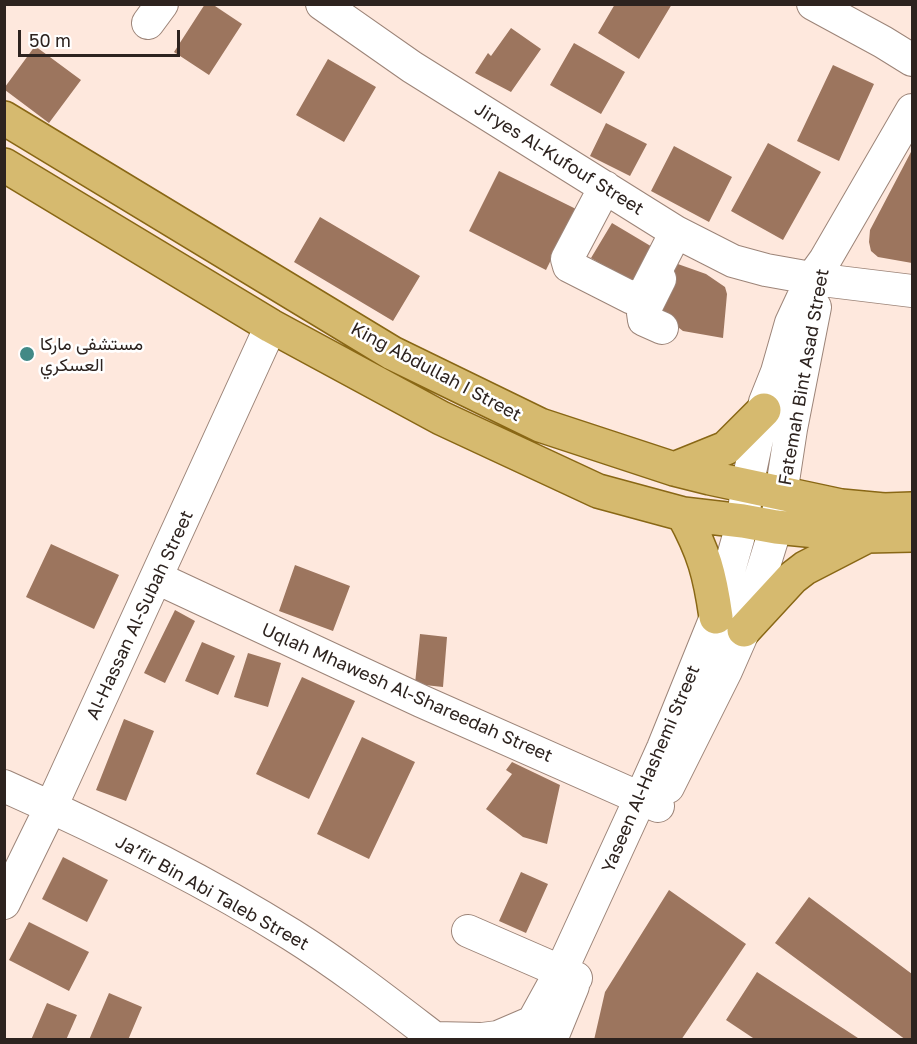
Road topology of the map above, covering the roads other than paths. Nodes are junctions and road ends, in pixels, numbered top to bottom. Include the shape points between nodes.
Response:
1 (322, 4) edge
2 (813, 4) edge
3 (912, 60) edge
4 (912, 110) edge
5 (4, 118) edge
6 (4, 165) edge
7 (605, 187) junction
8 (678, 233) junction
9 (820, 273) junction
10 (912, 291) edge
11 (272, 326) junction
12 (662, 328) dead end
13 (764, 410) junction
14 (674, 470) junction
15 (747, 486) junction
16 (782, 494) junction
17 (912, 509) edge
18 (683, 514) junction
19 (742, 521) junction
20 (776, 527) junction
21 (912, 535) edge
22 (867, 536) junction
23 (157, 578) junction
24 (730, 623) junction
25 (4, 786) edge
26 (650, 802) junction
27 (51, 807) junction
28 (4, 903) edge
29 (468, 931) dead end
30 (568, 975) junction
31 (536, 1034) edge
32 (436, 1039) edge

1 - 7 street, Jiryes Al-Kufouf Street via 412,67
2 - 3 street
4 - 9 street, Fatemah Bint Asad Street
5 - 14 main road, King Abdullah I Street via 392,353 540,425
6 - 11 main road, King Abdullah I Street
7 - 8 street, Jiryes Al-Kufouf Street
7 - 8 street via 567,259 569,266 632,298 645,292
8 - 9 street, Jiryes Al-Kufouf Street via 733,261 766,270
8 - 12 street via 643,313 644,320
9 - 10 street, Jiryes Al-Kufouf Street
9 - 13 street, Fatemah Bint Asad Street via 791,323
9 - 16 street, Fatemah Bint Asad Street
11 - 18 main road, King Abdullah I Street via 441,418 598,492
11 - 23 street, Al-Hassan Al-Subah Street
13 - 14 main road via 726,448
13 - 15 street, Fatemah Bint Asad Street
14 - 15 main road, King Abdullah I Street
15 - 16 main road, King Abdullah I Street
15 - 19 street, Yaseen Al-Hashemi Street
16 - 17 main road, King Abdullah I Street via 841,506
16 - 20 street, Yaseen Al-Hashemi Street
18 - 19 main road, King Abdullah I Street
18 - 24 main road
19 - 20 main road, King Abdullah I Street
19 - 24 street, Yaseen Al-Hashemi Street
20 - 22 main road, King Abdullah I Street
20 - 24 street, Yaseen Al-Hashemi Street
21 - 22 main road, King Abdullah I Street
22 - 24 main road via 805,568
23 - 26 street, Uqlah Mhawesh Al-Shareedah Street
23 - 27 street, Al-Hassan Al-Subah Street
24 - 26 street, Yaseen Al-Hashemi Street via 726,671
25 - 27 street, Ja’fir Bin Abi Taleb Street
26 - 30 street, Yaseen Al-Hashemi Street
27 - 28 street, Al-Hassan Al-Subah Street
27 - 32 street, Ja’fir Bin Abi Taleb Street via 261,917 345,971
29 - 30 street
30 - 31 street, Yaseen Al-Hashemi Street
31 - 32 street

